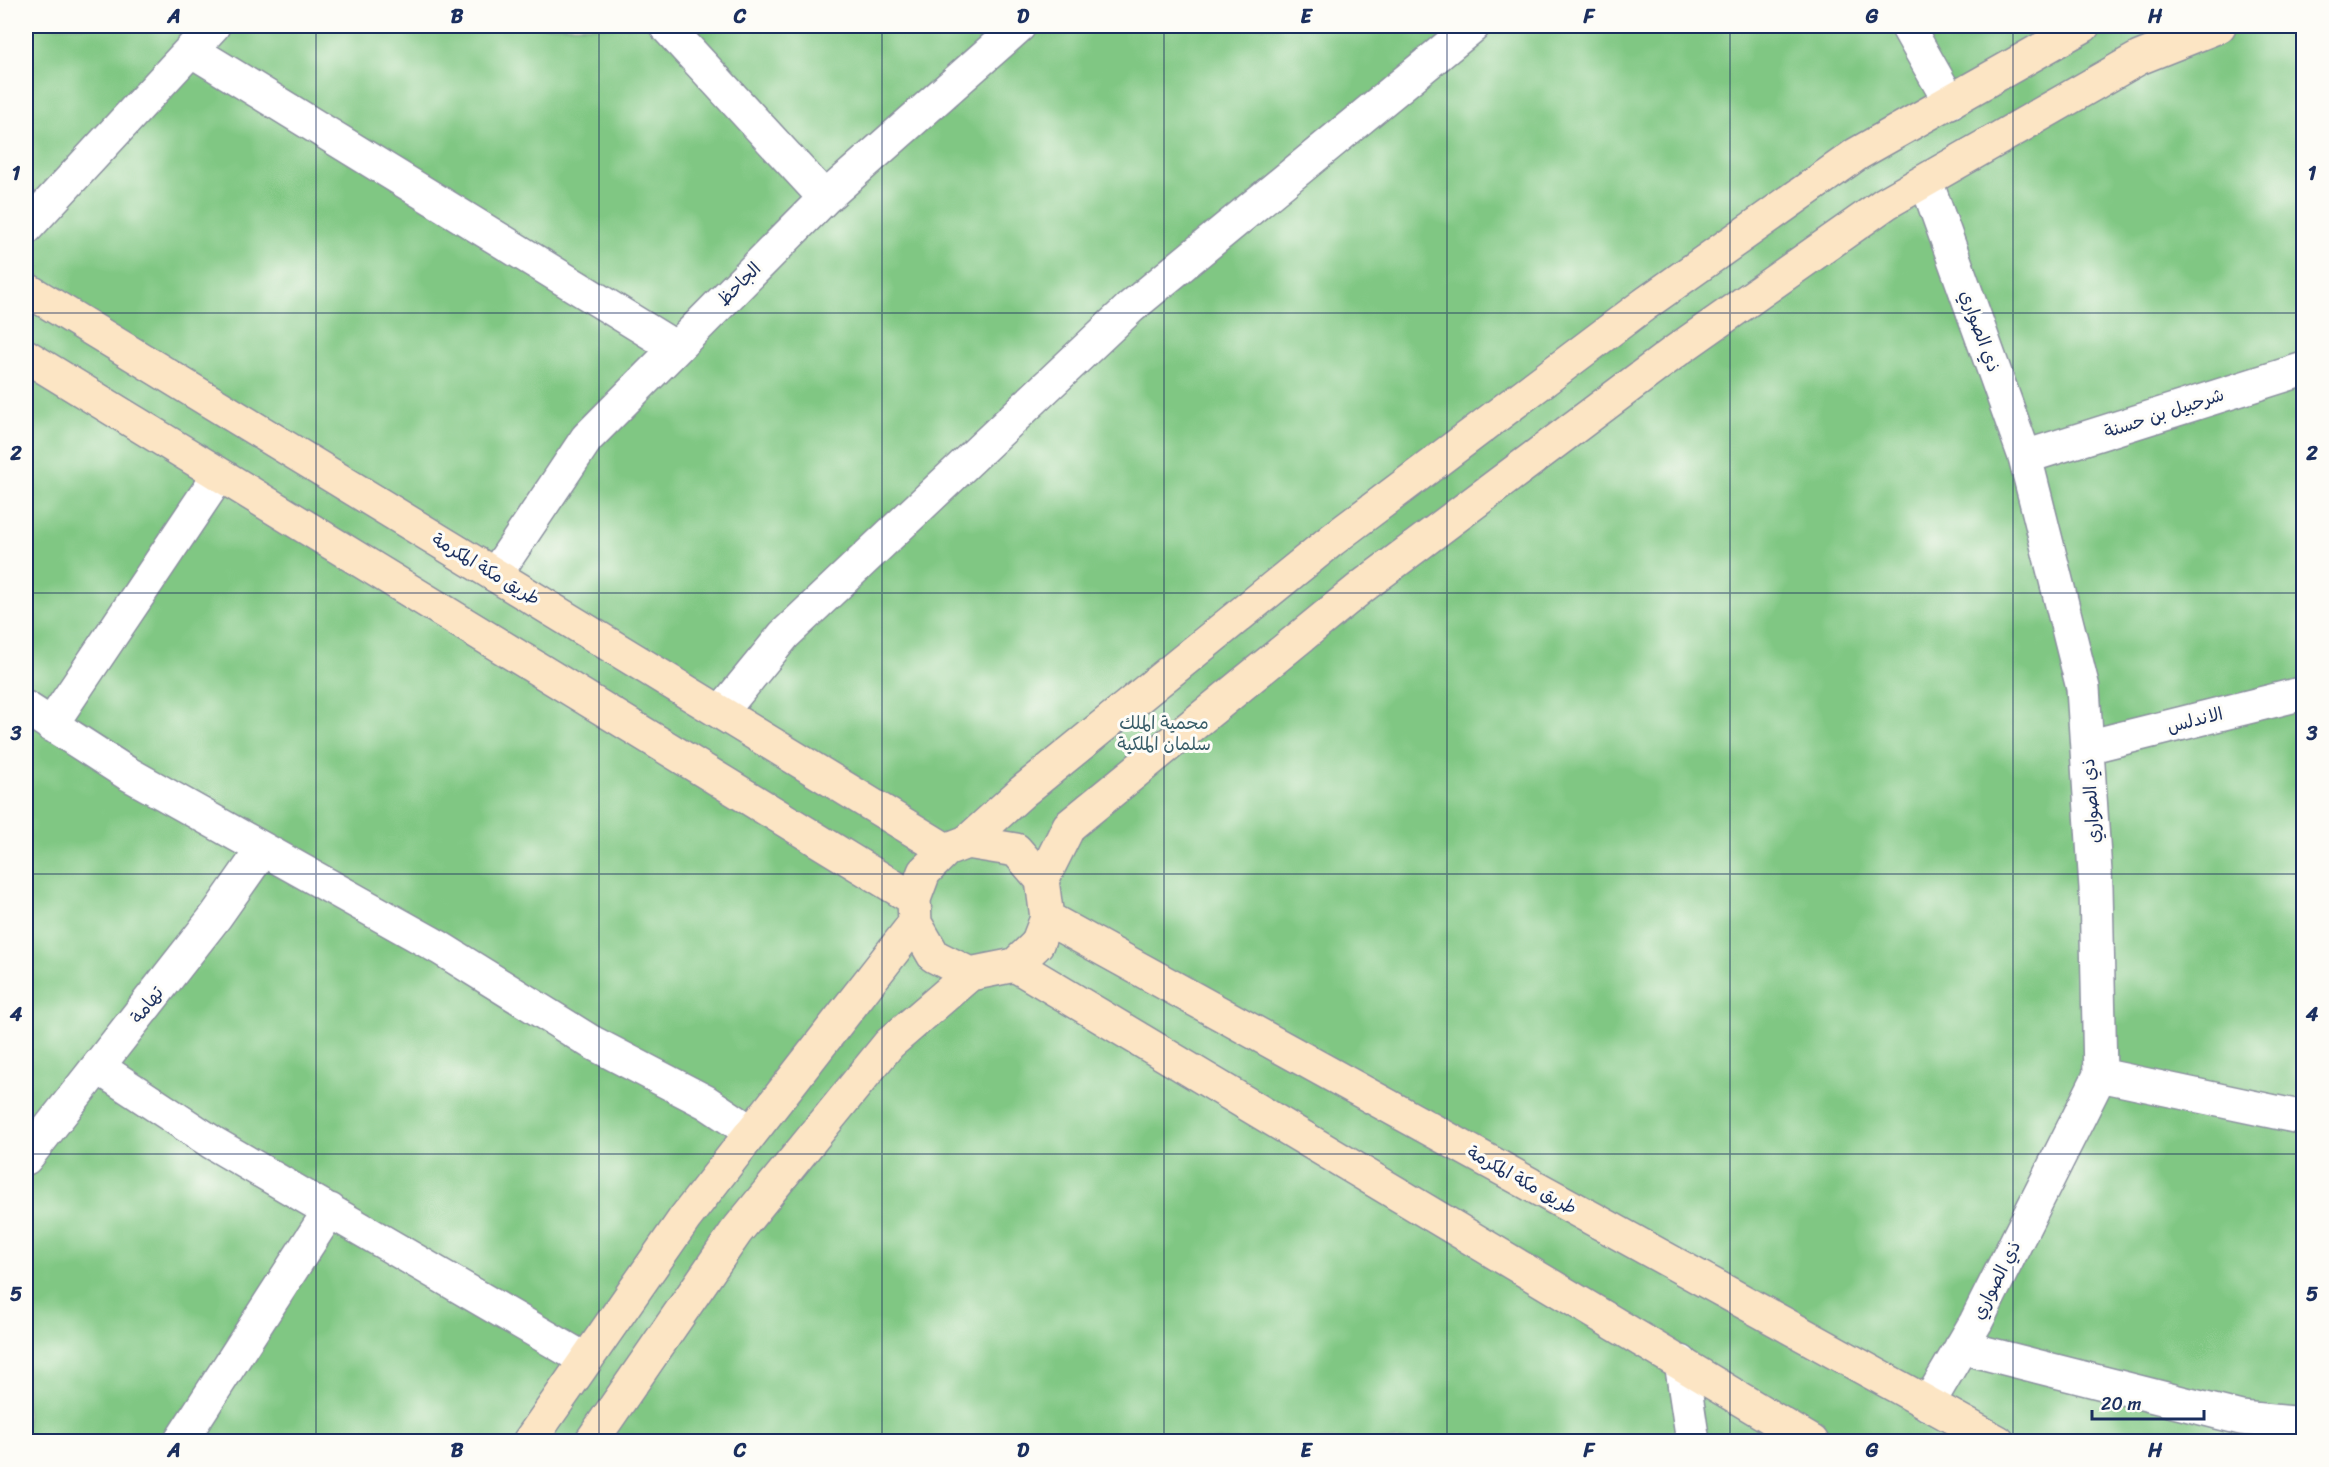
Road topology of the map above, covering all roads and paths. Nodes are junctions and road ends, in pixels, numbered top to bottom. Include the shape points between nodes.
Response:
1 (213, 26) edge
2 (666, 26) edge
3 (1019, 26) edge
4 (1473, 26) edge
5 (1907, 26) edge
6 (2083, 26) edge
7 (2218, 26) edge
8 (191, 50) junction
9 (1950, 102) junction
10 (1926, 181) junction
11 (825, 198) junction
12 (26, 228) edge
13 (26, 289) edge
14 (676, 348) junction
15 (26, 356) edge
16 (2304, 369) edge
17 (2025, 457) junction
18 (219, 475) junction
19 (495, 575) junction
20 (2304, 693) edge
21 (721, 712) junction
22 (38, 716) edge
23 (2087, 747) junction
24 (957, 846) junction
25 (263, 849) junction
26 (1042, 880) junction
27 (915, 911) junction
28 (1047, 918) junction
29 (1015, 965) junction
30 (970, 974) junction
31 (98, 1067) junction
32 (2100, 1075) junction
33 (2304, 1118) edge
34 (752, 1132) junction
35 (26, 1158) edge
36 (330, 1210) junction
37 (1961, 1347) junction
38 (586, 1360) junction
39 (1681, 1362) junction
40 (1928, 1404) junction
41 (2304, 1424) edge
42 (180, 1442) edge
43 (529, 1442) edge
44 (591, 1442) edge
45 (1692, 1442) edge
46 (1812, 1442) edge
47 (1998, 1442) edge

1 - 8 street
2 - 11 street
3 - 11 street, الجاحظ
4 - 21 street via 1131,307 784,635
5 - 9 street
6 - 9 street
7 - 10 street via 2139,58
8 - 12 street
8 - 14 street
9 - 24 street via 1857,154 1645,304 1351,525
10 - 17 street, ذي الصواري
10 - 26 street via 1886,203 1676,351 1363,586 1069,826
11 - 14 street, الجاحظ
13 - 19 street, طريق مكة المكرمة
14 - 19 street, الجاحظ via 587,438
15 - 18 street
16 - 17 street, شرحبيل بن حسنة
17 - 23 street, ذي الصواري via 2083,688
18 - 22 street
18 - 27 street
19 - 21 street, طريق مكة المكرمة
20 - 23 street, الاندلس
21 - 24 street, طريق مكة المكرمة
22 - 25 street via 128,774
23 - 32 street, ذي الصواري via 2096,888
24 - 26 street via 1016,850
24 - 27 street via 924,872
25 - 31 street, تهامة
25 - 34 street
26 - 28 street
27 - 30 street via 934,956
27 - 34 street
28 - 29 street via 1037,944
28 - 40 street, طريق مكة المكرمة
29 - 30 street
29 - 39 street
30 - 44 street via 889,1044 736,1232
31 - 35 street, تهامة
31 - 36 street via 213,1143
32 - 33 street
32 - 37 street, ذي الصواري
34 - 38 street via 685,1218
36 - 38 street
36 - 42 street
37 - 40 street, ذي الصواري
37 - 41 street via 2241,1418
38 - 43 street
39 - 45 street
39 - 46 street
40 - 47 street, طريق مكة المكرمة

